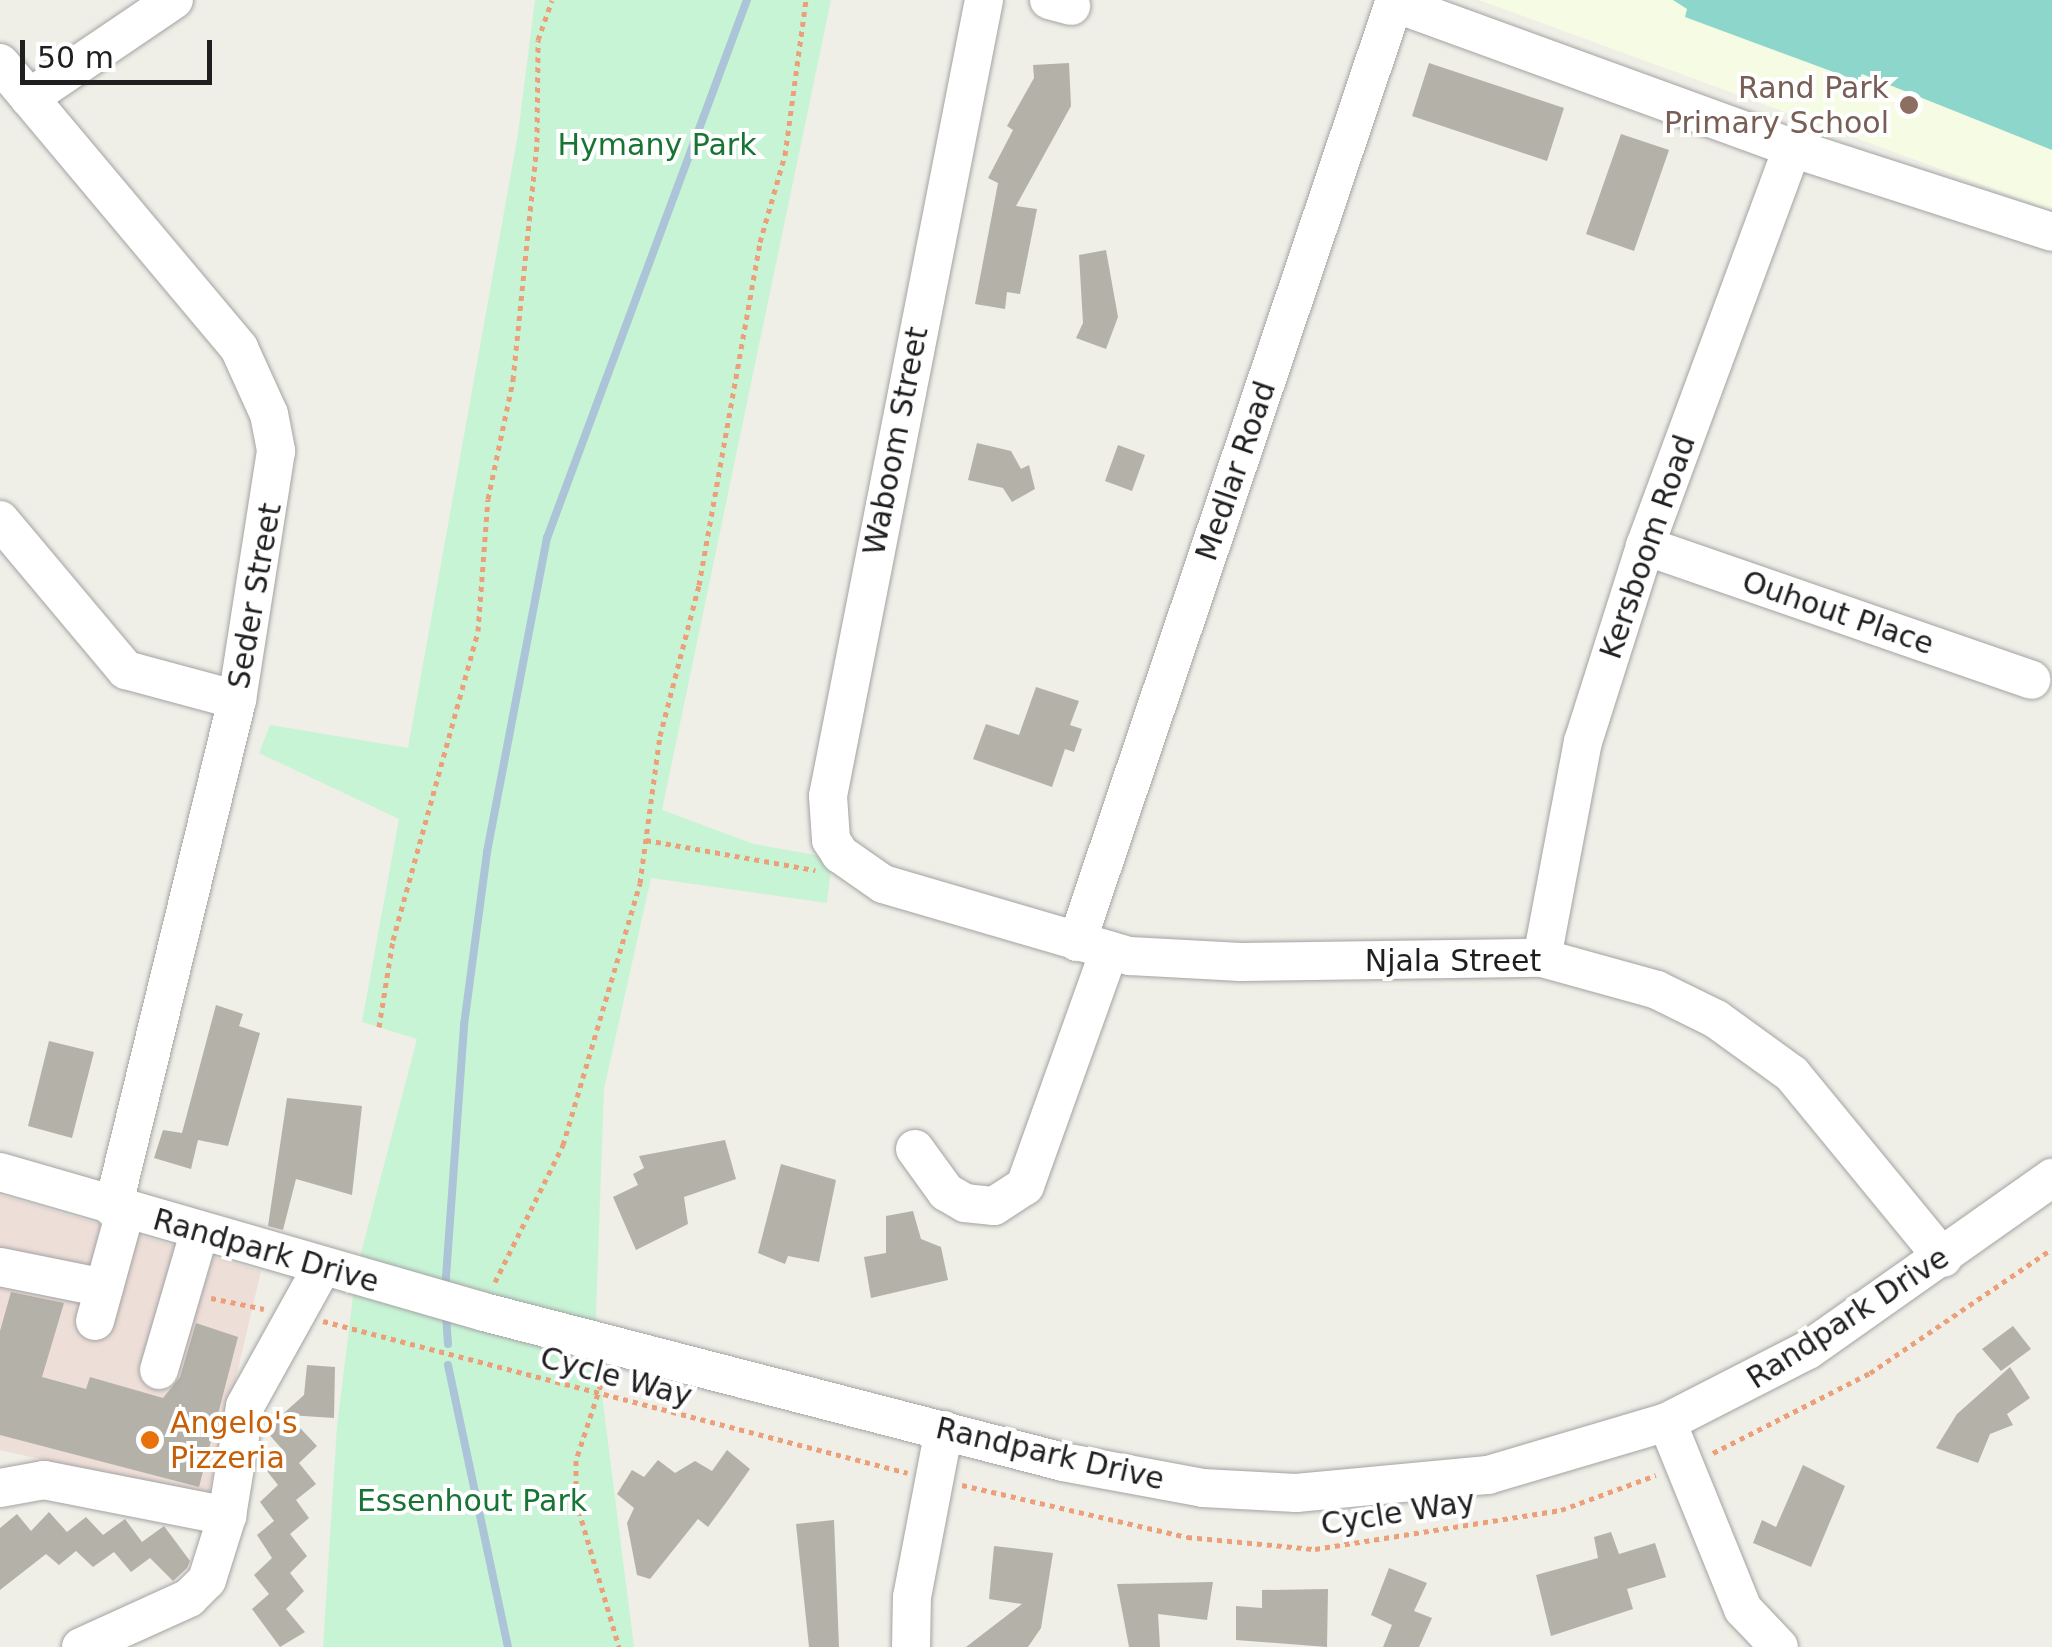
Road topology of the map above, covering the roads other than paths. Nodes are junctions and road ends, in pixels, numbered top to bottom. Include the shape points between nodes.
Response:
1 (174, 0) edge
2 (984, 0) edge
3 (1395, 1) edge
4 (0, 63) edge
5 (29, 98) junction
6 (1792, 148) junction
7 (2052, 232) edge
8 (0, 520) edge
9 (1645, 546) junction
10 (2031, 680) dead end
11 (237, 700) junction
12 (860, 873) joint
13 (1093, 946) junction
14 (1542, 958) junction
15 (915, 1149) dead end
16 (0, 1172) edge
17 (2052, 1178) edge
18 (119, 1210) junction
19 (199, 1232) junction
20 (1943, 1258) junction
21 (0, 1266) edge
22 (322, 1267) junction
23 (159, 1370) dead end
24 (1667, 1422) junction
25 (944, 1430) junction
26 (0, 1488) edge
27 (227, 1516) junction
28 (81, 1647) edge
29 (911, 1647) edge
30 (1779, 1647) edge

1 - 5 street
2 - 12 street, Waboom Street via 828,796 830,840
3 - 6 street
3 - 13 street, Medlar Road
4 - 5 street, Seder Street
5 - 11 street, Seder Street via 209,308 239,348 269,414 274,496
6 - 7 street
6 - 9 street, Kersboom Road
8 - 11 street via 126,670
9 - 10 street, Ouhout Place
9 - 14 street, Kersboom Road via 1584,742
11 - 18 street, Seder Street
12 - 13 street, Njala Street
13 - 14 street, Njala Street via 1242,962
13 - 15 street, Medlar Road via 1025,1186 994,1206 964,1203 946,1192
14 - 20 street, Njala Street via 1657,990 1766,1054 1831,1115
16 - 18 street, Randpark Drive
17 - 20 street, Randpark Drive
18 - 19 street, Randpark Drive
18 - 21 street, Seder Street via 100,1304
19 - 22 street, Randpark Drive
19 - 23 street
20 - 24 street, Randpark Drive via 1808,1350
22 - 25 street, Randpark Drive
22 - 27 street via 245,1406
24 - 25 street, Randpark Drive via 1488,1475 1296,1493 1128,1477
24 - 30 street via 1743,1609
25 - 29 street
26 - 27 street via 44,1480
27 - 28 street via 217,1558 188,1598

